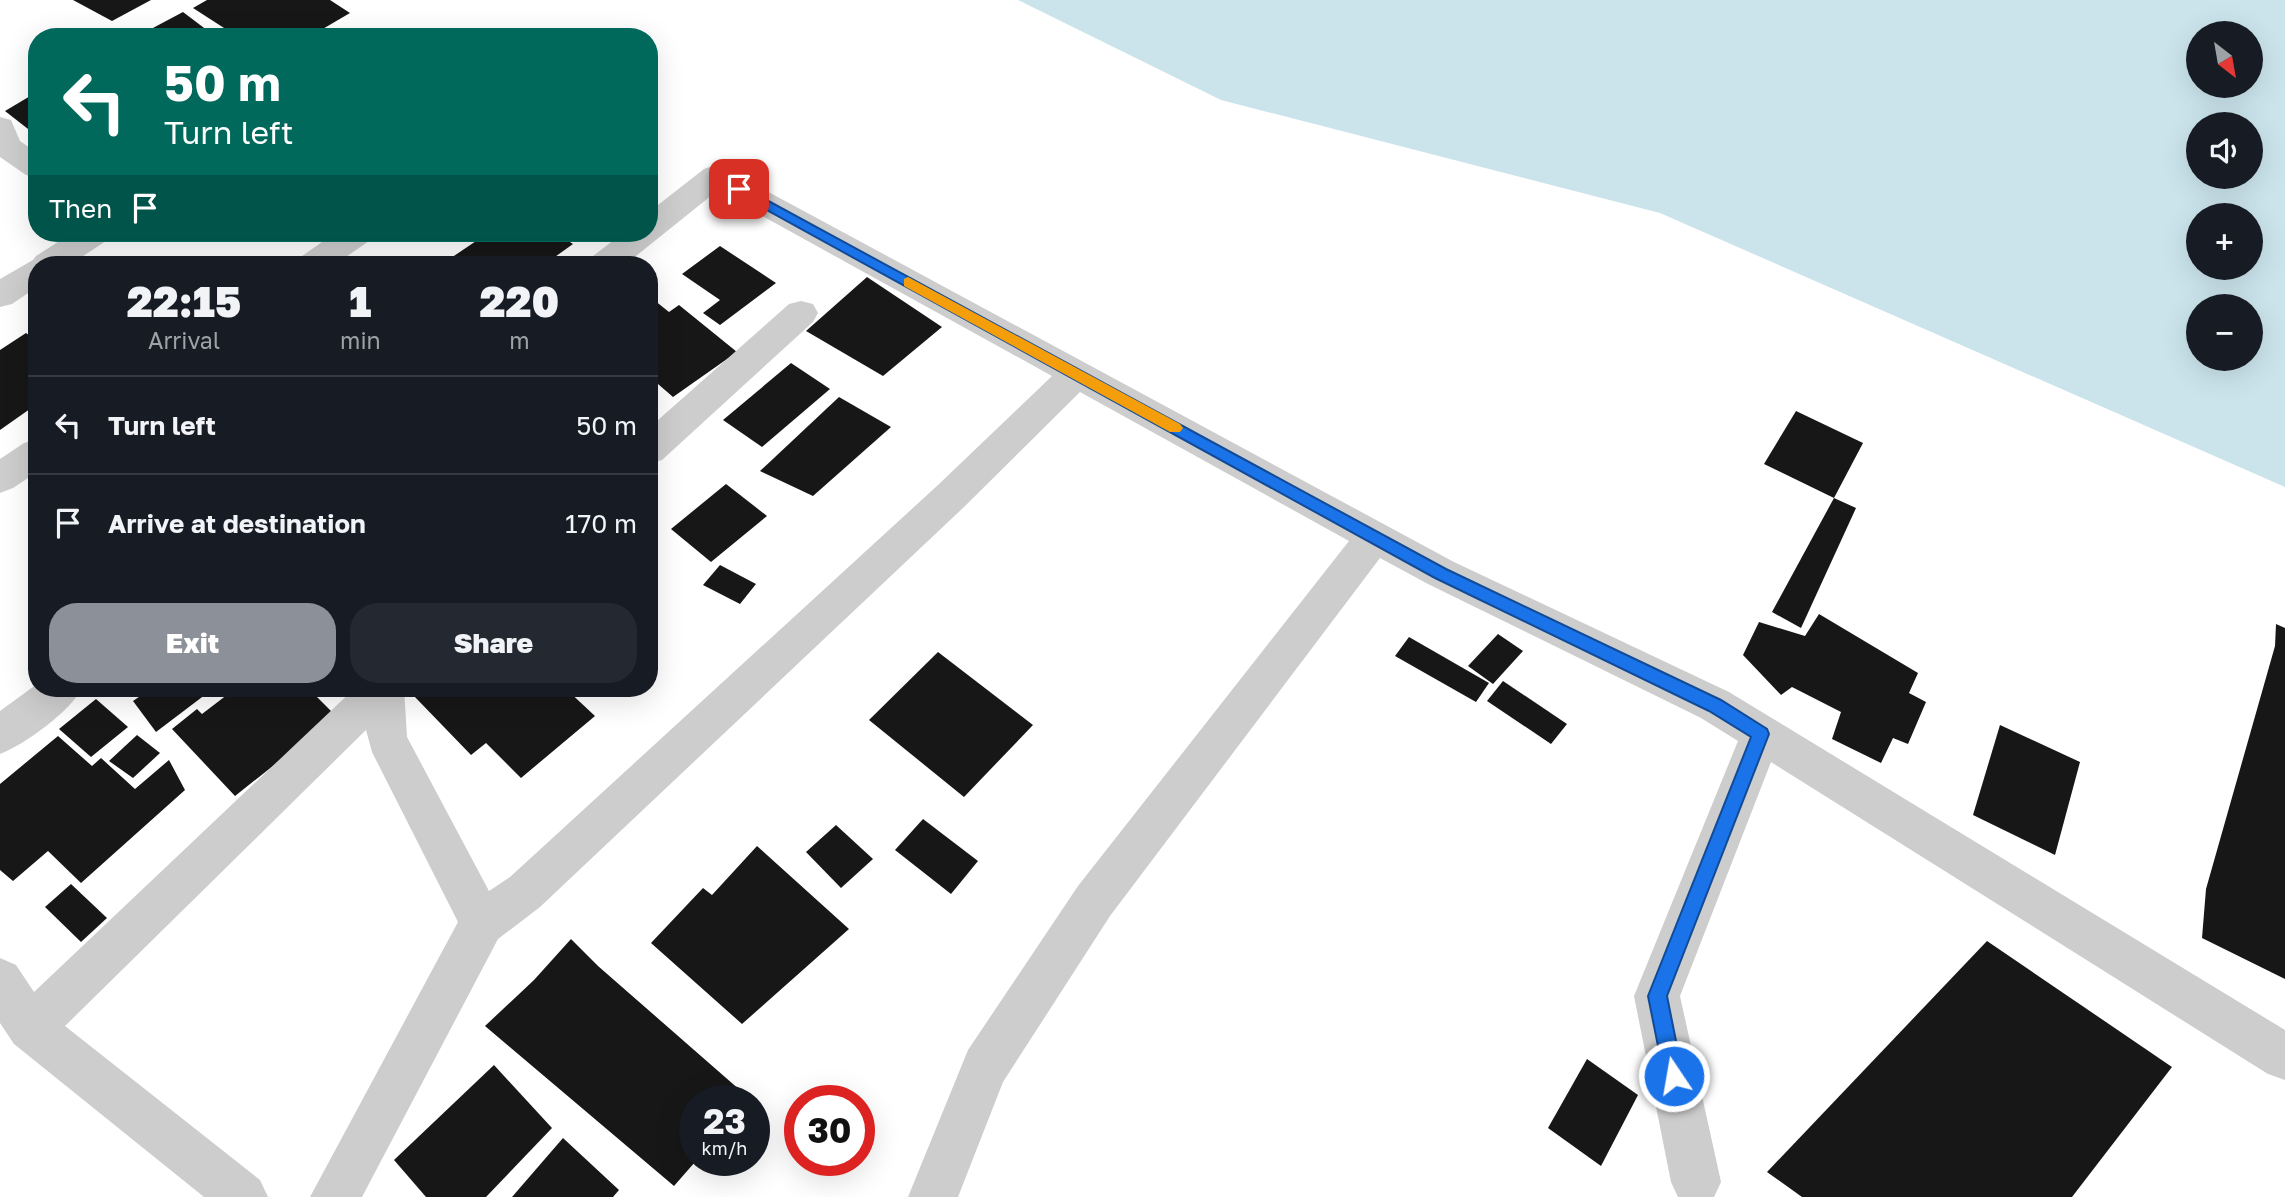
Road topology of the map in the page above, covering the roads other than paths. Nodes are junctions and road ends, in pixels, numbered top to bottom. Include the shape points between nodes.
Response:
1 (0, 127) edge
2 (28, 161) edge
3 (658, 222) edge
4 (81, 242) edge
5 (345, 242) edge
6 (632, 242) edge
7 (59, 256) edge
8 (325, 256) edge
9 (614, 256) edge
10 (28, 277) edge
11 (0, 295) edge
12 (801, 313) dead end
13 (1076, 374) junction
14 (658, 442) edge
15 (28, 459) edge
16 (0, 478) edge
17 (1374, 537) junction
18 (50, 697) edge
19 (374, 697) edge
20 (384, 697) edge
21 (1761, 734) junction
22 (0, 735) edge
23 (482, 923) junction
24 (0, 981) edge
25 (30, 1028) junction
26 (2285, 1058) edge
27 (1696, 1182) dead end
28 (243, 1197) edge
29 (335, 1197) edge
30 (933, 1197) edge

1 - 2 street via 8,147
3 - 13 street via 715,176
4 - 7 street
5 - 8 street
6 - 9 street
10 - 11 street
12 - 14 street
13 - 17 street
13 - 23 street via 525,892
15 - 16 street
17 - 21 street via 1715,705
17 - 30 street via 1094,901 985,1067
18 - 22 street
19 - 25 street
20 - 23 street via 387,739
21 - 26 street
21 - 27 street via 1657,996
23 - 29 street
24 - 25 street
25 - 28 street

